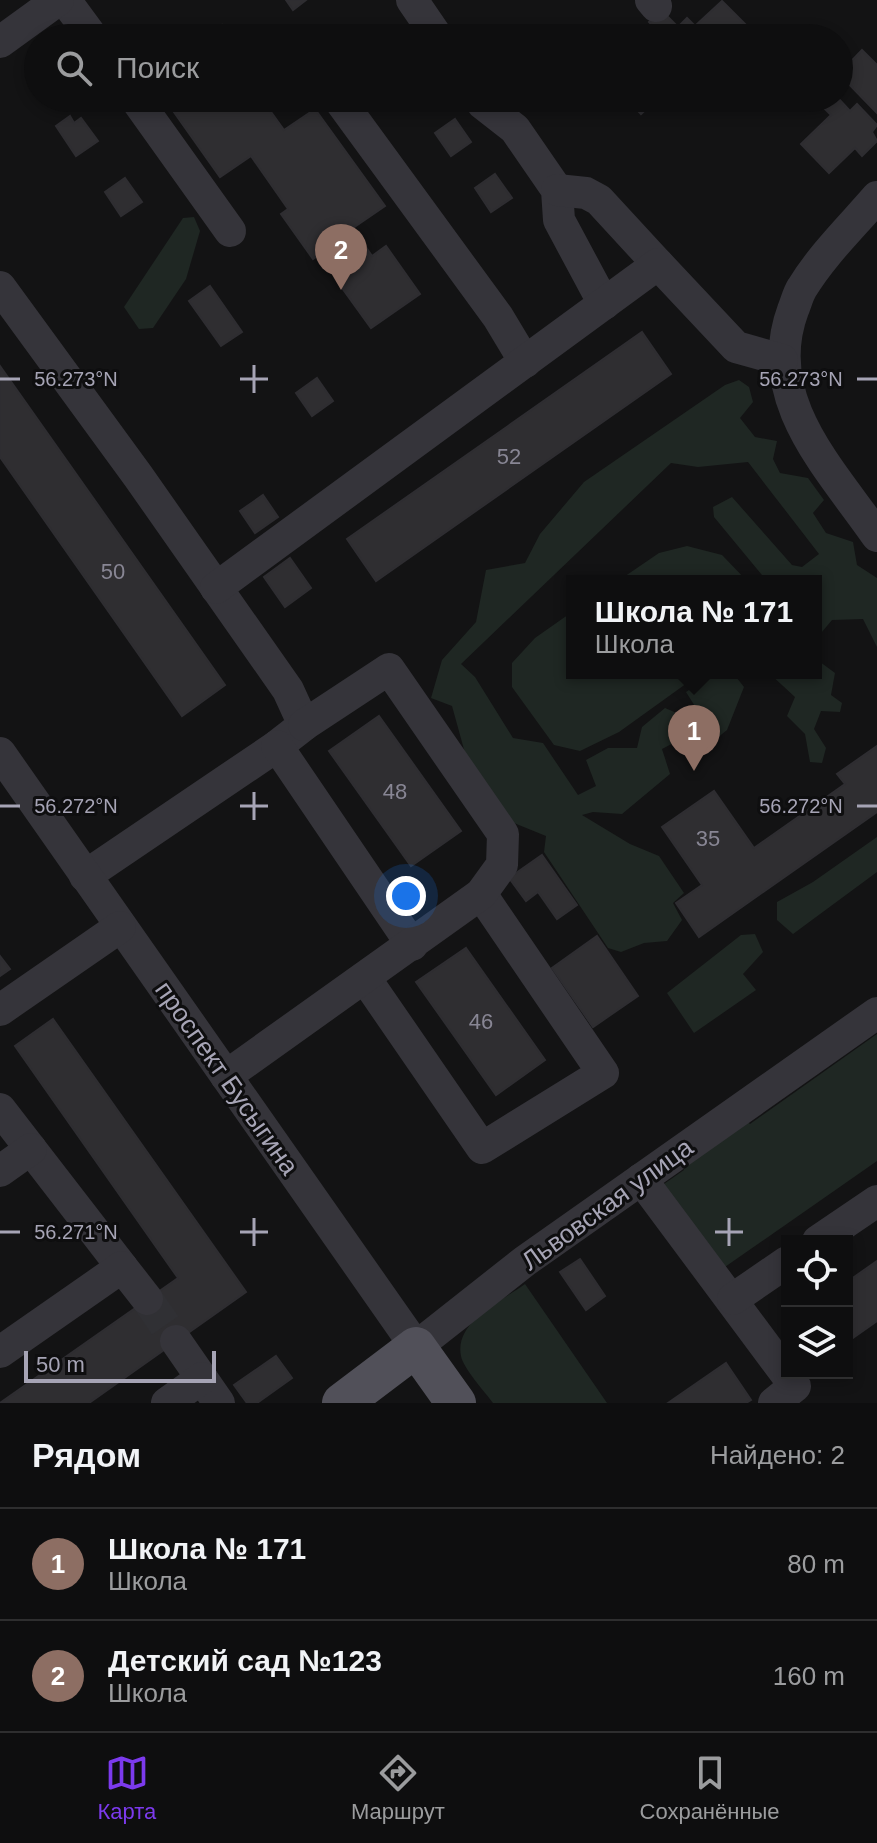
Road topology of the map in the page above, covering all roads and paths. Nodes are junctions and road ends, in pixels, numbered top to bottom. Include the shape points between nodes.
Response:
1 (58, 0) edge
2 (65, 0) edge
3 (412, 0) edge
4 (25, 24) edge
5 (83, 24) edge
6 (428, 24) edge
7 (24, 25) edge
8 (0, 42) edge
9 (145, 112) edge
10 (348, 112) edge
11 (493, 112) edge
12 (557, 190) junction
13 (877, 197) edge
14 (230, 231) dead end
15 (658, 264) junction
16 (0, 287) edge
17 (604, 304) junction
18 (782, 360) junction
19 (525, 362) junction
20 (877, 536) edge
21 (216, 588) junction
22 (304, 725) junction
23 (277, 746) junction
24 (0, 753) edge
25 (85, 876) junction
26 (481, 894) junction
27 (120, 927) junction
28 (412, 945) junction
29 (365, 978) junction
30 (0, 1010) edge
31 (877, 1013) edge
32 (226, 1076) junction
33 (0, 1109) edge
34 (31, 1149) junction
35 (0, 1171) edge
36 (641, 1179) junction
37 (877, 1201) edge
38 (827, 1235) edge
39 (781, 1266) edge
40 (122, 1267) junction
41 (147, 1299) tunnel mouth
42 (733, 1299) junction
43 (176, 1341) tunnel mouth
44 (416, 1347) junction
45 (0, 1352) edge
46 (211, 1391) edge
47 (167, 1403) edge
48 (342, 1403) edge
49 (456, 1403) edge
50 (774, 1403) edge

1 - 4 street
2 - 5 street
3 - 6 street
7 - 8 street
9 - 14 street
10 - 19 street
11 - 12 street via 515,129
12 - 15 street via 599,200
12 - 17 street via 559,220
13 - 18 street via 800,290
15 - 17 street
15 - 18 street via 736,347
16 - 21 street
17 - 19 street
18 - 20 street via 803,430
19 - 21 street
21 - 22 street via 288,690
22 - 23 street
22 - 26 street via 389,669 503,834 502,865
23 - 25 street
23 - 28 street
24 - 25 street, проспект Бусыгина
25 - 27 street, проспект Бусыгина
26 - 28 street
26 - 29 street via 603,1073 482,1148
27 - 30 street
27 - 32 street, проспект Бусыгина
28 - 29 street
29 - 32 street
31 - 36 street, Львовская улица
32 - 44 street, проспект Бусыгина
33 - 34 street
34 - 35 street
34 - 40 street
36 - 42 street
36 - 44 street, Львовская улица
37 - 38 street
39 - 42 street
40 - 41 street
40 - 45 street
42 - 50 street via 795,1386
43 - 46 street
44 - 48 main road, Львовская улица
44 - 49 main road, проспект Бусыгина
46 - 47 street

